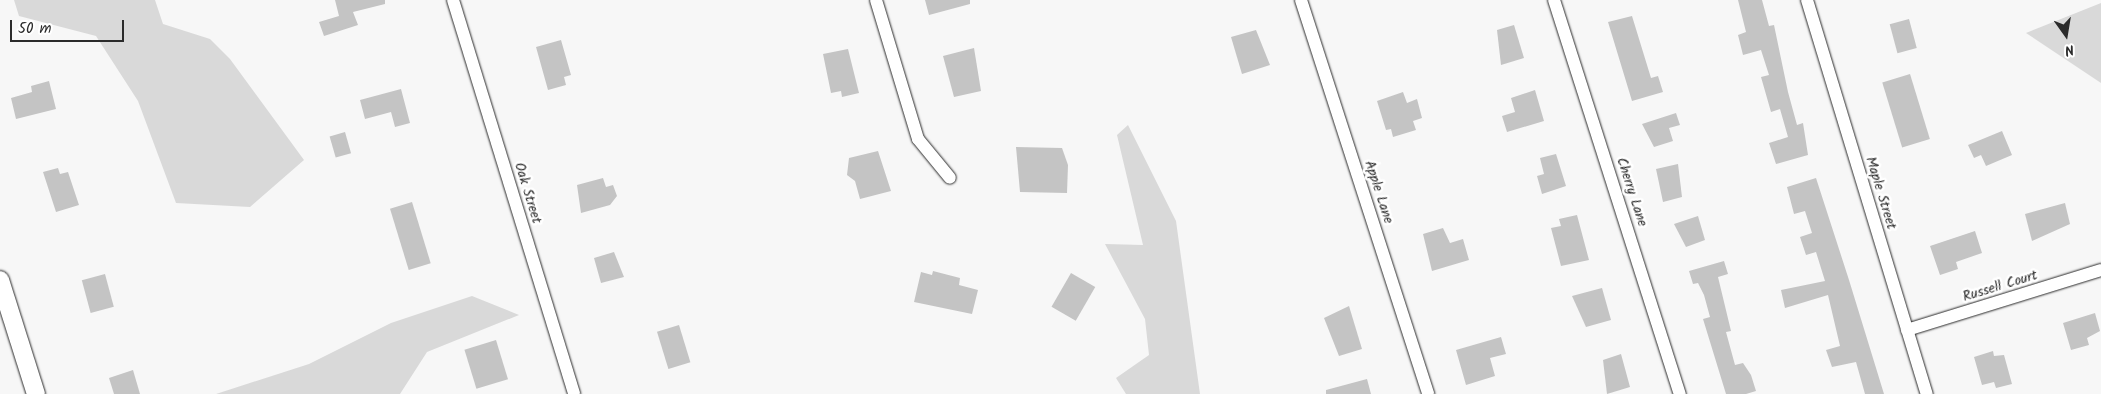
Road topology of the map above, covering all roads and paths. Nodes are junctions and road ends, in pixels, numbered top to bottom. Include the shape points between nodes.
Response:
1 (453, 0) edge
2 (876, 0) edge
3 (1301, 0) edge
4 (1554, 0) edge
5 (1807, 0) edge
6 (950, 178) dead end
7 (2101, 270) edge
8 (0, 280) edge
9 (4, 308) edge
10 (1907, 330) junction
11 (36, 394) edge
12 (574, 394) edge
13 (1428, 394) edge
14 (1680, 394) edge
15 (1927, 394) edge

1 - 12 street, Oak Street
2 - 6 street via 918,139
3 - 13 street, Apple Lane
4 - 14 street, Cherry Lane
5 - 10 street, Maple Street
7 - 10 street, Russell Court
8 - 9 street
9 - 11 street
10 - 15 street, Maple Street

